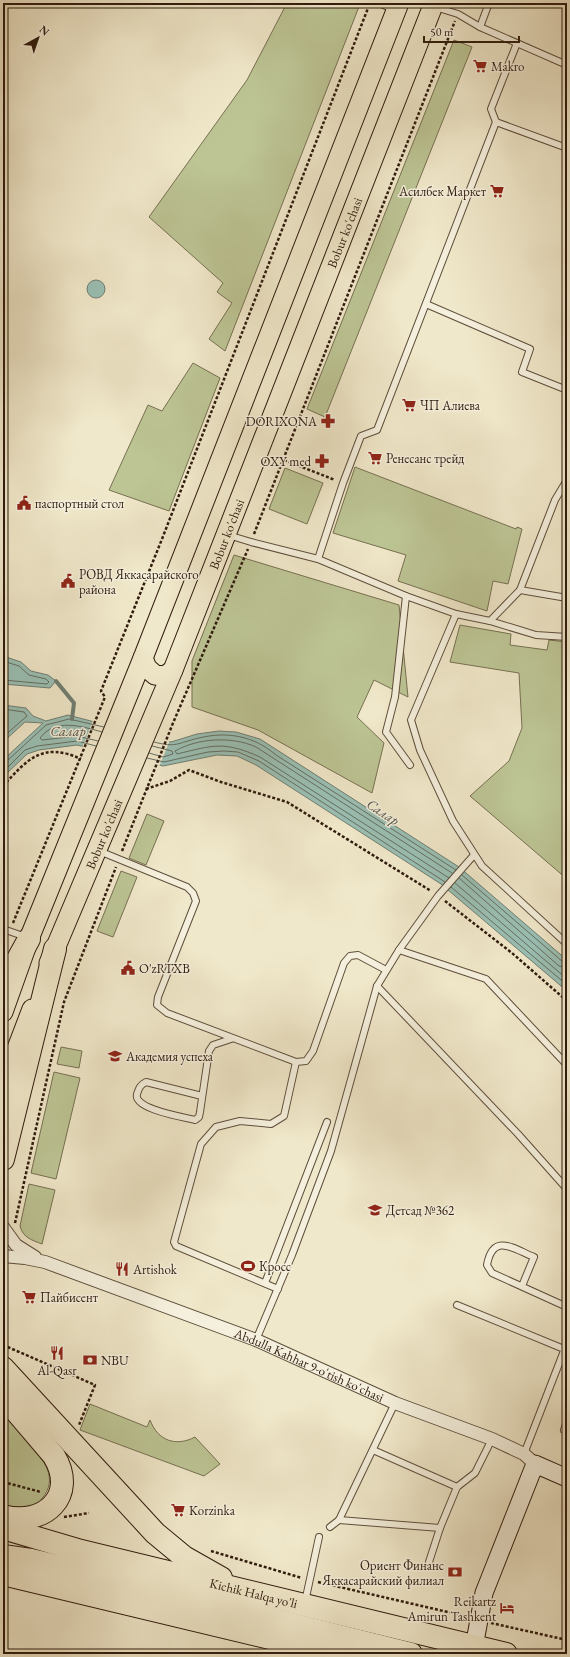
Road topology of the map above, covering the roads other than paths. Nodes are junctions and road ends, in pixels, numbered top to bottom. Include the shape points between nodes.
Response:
1 (379, 3) edge
2 (489, 3) edge
3 (434, 5) edge
4 (398, 7) edge
5 (480, 27) junction
6 (516, 43) junction
7 (566, 63) edge
8 (496, 122) junction
9 (567, 148) edge
10 (426, 304) junction
11 (567, 390) edge
12 (567, 480) edge
13 (226, 534) junction
14 (318, 559) junction
15 (520, 590) junction
16 (406, 596) junction
17 (567, 598) edge
18 (456, 614) junction
19 (490, 621) junction
20 (567, 637) edge
21 (143, 658) junction
22 (173, 670) junction
23 (410, 765) dead end
24 (97, 850) junction
25 (474, 855) junction
26 (3, 929) edge
27 (19, 935) junction
28 (567, 944) edge
29 (55, 949) junction
30 (399, 950) junction
31 (386, 970) junction
32 (3, 986) edge
33 (377, 986) junction
34 (3, 1012) edge
35 (231, 1039) junction
36 (296, 1062) junction
37 (567, 1065) edge
38 (3, 1085) edge
39 (202, 1096) junction
40 (327, 1122) dead end
41 (3, 1158) edge
42 (567, 1189) edge
43 (3, 1227) edge
44 (3, 1256) edge
45 (45, 1262) junction
46 (266, 1283) junction
47 (522, 1286) junction
48 (278, 1289) junction
49 (457, 1305) dead end
50 (567, 1307) edge
51 (256, 1340) junction
52 (566, 1346) edge
53 (3, 1368) edge
54 (3, 1396) edge
55 (395, 1403) junction
56 (567, 1421) edge
57 (564, 1430) dead end
58 (492, 1439) junction
59 (373, 1450) junction
60 (530, 1459) junction
61 (567, 1478) edge
62 (457, 1487) junction
63 (3, 1516) edge
64 (339, 1520) junction
65 (330, 1527) dead end
66 (3, 1528) edge
67 (440, 1528) junction
68 (319, 1537) dead end
69 (3, 1556) edge
70 (429, 1562) dead end
71 (3, 1574) edge
72 (247, 1591) junction
73 (299, 1615) junction
74 (473, 1650) edge
75 (337, 1654) edge
76 (411, 1654) edge
77 (506, 1654) edge

1 - 4 lane
2 - 5 lane
3 - 5 lane via 458,14
3 - 13 main road, Bobur ko'chasi
4 - 21 main road
5 - 6 lane
6 - 7 lane
6 - 8 lane via 491,109
8 - 9 lane
8 - 10 lane
10 - 11 lane via 530,349 522,372
10 - 14 lane via 377,430 361,436
12 - 15 lane via 555,500
13 - 14 lane
13 - 22 main road, Bobur ko'chasi
14 - 16 lane
15 - 17 lane
15 - 19 lane
16 - 18 lane
16 - 23 lane via 395,697 386,732
18 - 19 lane
18 - 25 lane via 412,720 420,750 454,821
19 - 20 lane via 536,636
21 - 22 main road via 147,668 155,676 165,676
21 - 27 main road via 101,763
22 - 24 main road, Bobur ko'chasi
24 - 29 main road, Bobur ko'chasi
24 - 35 lane via 187,887 193,893 196,900 157,1005 166,1013
25 - 28 lane via 491,876
25 - 30 lane via 438,896
26 - 27 lane
27 - 32 highway
27 - 34 main road
29 - 38 main road, Bobur ko'chasi
29 - 41 highway
30 - 31 lane
30 - 37 lane via 486,979
31 - 33 lane
31 - 36 lane via 358,955 350,956 344,963 313,1051 306,1061
33 - 42 lane
33 - 48 lane via 331,1151
35 - 36 lane
35 - 39 lane via 213,1045 209,1050
36 - 46 lane via 284,1116 271,1124 240,1121 216,1127 201,1144 174,1242 176,1246
39 - 39 lane via 198,1117 195,1120 146,1107 136,1097 138,1088 146,1082
40 - 46 lane
43 - 45 street, Abdulla Kahhar 9-o'tish ko'chasi via 16,1245
44 - 45 street, Abdulla Kahhar 9-o'tish ko'chasi
45 - 51 street, Abdulla Kahhar 9-o'tish ko'chasi
46 - 48 lane
47 - 47 lane via 534,1257 506,1245 496,1245 488,1260 488,1268 492,1273
47 - 50 lane
48 - 51 lane
49 - 52 lane
51 - 55 street, Abdulla Kahhar 9-o'tish ko'chasi
52 - 60 lane
53 - 72 highway via 161,1540 184,1557
54 - 63 highway via 54,1456 61,1472 52,1492 52,1506 41,1514 26,1519
55 - 58 street, Abdulla Kahhar 9-o'tish ko'chasi
55 - 59 lane
56 - 57 lane
58 - 60 street, Abdulla Kahhar 9-o'tish ko'chasi
58 - 62 lane via 475,1474
59 - 62 lane
59 - 64 lane
60 - 61 street, Abdulla Kahhar 9-o'tish ko'chasi
60 - 74 street via 484,1593
62 - 67 lane
64 - 65 lane
64 - 67 lane
66 - 72 highway, Kichik Halqa yo'li via 81,1551
67 - 70 lane
68 - 73 lane
69 - 73 highway
71 - 75 highway
72 - 73 highway, Kichik Halqa yo'li
73 - 74 highway, Kichik Halqa yo'li
73 - 76 highway
74 - 77 highway, Kichik Halqa yo'li

